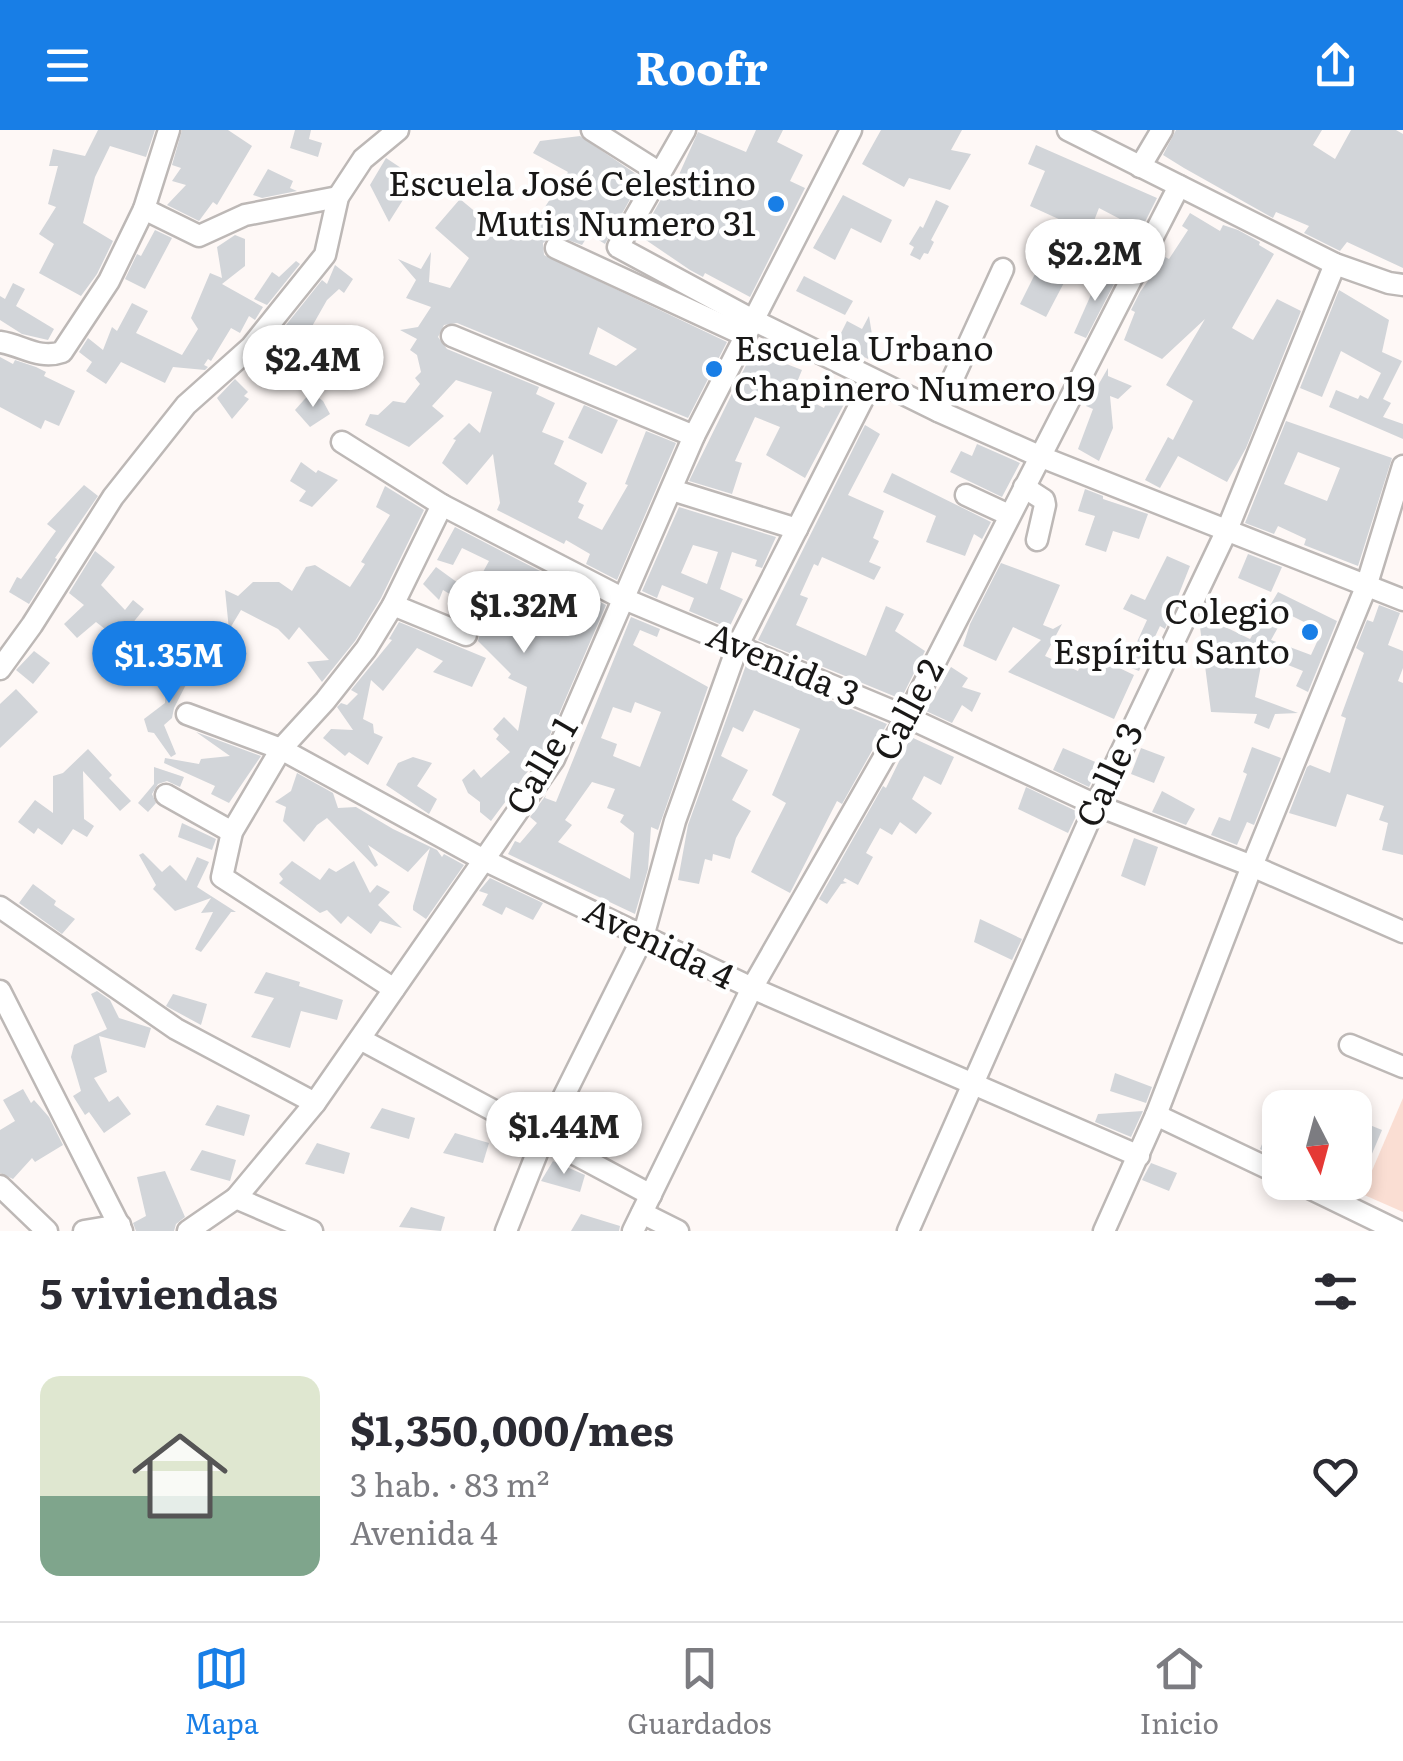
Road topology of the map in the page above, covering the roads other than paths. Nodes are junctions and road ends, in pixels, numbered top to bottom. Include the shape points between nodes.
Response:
1 (168, 130) edge
2 (398, 130) edge
3 (592, 130) edge
4 (684, 130) edge
5 (851, 130) edge
6 (1068, 130) edge
7 (1162, 130) edge
8 (1140, 166) junction
9 (660, 172) junction
10 (1179, 186) junction
11 (338, 197) junction
12 (144, 208) junction
13 (556, 248) dead end
14 (1334, 264) junction
15 (1003, 268) dead end
16 (1403, 285) edge
17 (748, 327) junction
18 (452, 336) dead end
19 (0, 342) edge
20 (872, 381) junction
21 (938, 411) junction
22 (694, 436) junction
23 (342, 442) dead end
24 (1040, 456) junction
25 (1403, 466) edge
26 (1024, 487) junction
27 (672, 490) junction
28 (966, 495) dead end
29 (442, 506) junction
30 (1009, 515) junction
31 (797, 530) junction
32 (1227, 530) junction
33 (1037, 540) dead end
34 (1366, 587) junction
35 (622, 598) junction
36 (1403, 600) edge
37 (394, 605) junction
38 (466, 635) dead end
39 (738, 645) junction
40 (0, 668) edge
41 (188, 714) dead end
42 (907, 717) junction
43 (281, 748) junction
44 (166, 795) dead end
45 (1096, 805) junction
46 (232, 832) junction
47 (484, 860) junction
48 (1252, 866) junction
49 (0, 907) edge
50 (1403, 932) edge
51 (643, 937) junction
52 (752, 988) junction
53 (394, 989) junction
54 (0, 991) edge
55 (360, 1038) junction
56 (1350, 1045) dead end
57 (1403, 1067) edge
58 (972, 1085) junction
59 (315, 1104) junction
60 (1156, 1115) junction
61 (543, 1138) junction
62 (1140, 1156) junction
63 (1262, 1165) edge
64 (0, 1186) edge
65 (236, 1198) junction
66 (1334, 1200) edge
67 (642, 1213) edge
68 (121, 1228) edge
69 (46, 1231) edge
70 (84, 1231) edge
71 (188, 1231) edge
72 (312, 1231) edge
73 (506, 1231) edge
74 (678, 1231) edge
75 (908, 1231) edge
76 (1104, 1231) edge
77 (1398, 1231) edge

1 - 12 street
2 - 11 street via 363,159
3 - 9 street
4 - 9 street
5 - 17 street, Calle 1
6 - 8 street
7 - 8 street
8 - 10 street
9 - 17 street via 618,246
10 - 14 street
10 - 24 street, Calle 2
11 - 12 street via 245,215 199,236
11 - 40 street via 325,255 250,347 186,405 113,497
12 - 19 street via 110,280 62,352 39,356
13 - 17 street
14 - 16 street
14 - 32 street, Calle 3
15 - 21 street
17 - 20 street
17 - 22 street, Calle 1
18 - 22 street
20 - 21 street
20 - 31 street
21 - 24 street
22 - 27 street, Calle 1
23 - 29 street, Avenida 3
24 - 26 street, Calle 2
24 - 32 street
25 - 34 street
26 - 30 street, Calle 2
26 - 33 street via 1046,505
27 - 31 street
27 - 35 street, Calle 1
28 - 30 street
29 - 35 street, Avenida 3
29 - 37 street
30 - 42 street, Calle 2
31 - 39 street
32 - 34 street
32 - 45 street, Calle 3
34 - 36 street
34 - 48 street
35 - 39 street, Avenida 3
35 - 47 street, Calle 1 via 554,758
37 - 38 street
37 - 43 street via 325,702
39 - 42 street, Avenida 3
39 - 51 street via 674,821
41 - 43 street, Avenida 4
42 - 45 street, Avenida 3
42 - 52 street, Calle 2
43 - 46 street
43 - 47 street, Avenida 4
44 - 46 street
45 - 48 street, Avenida 3
45 - 58 street, Calle 3
46 - 53 street via 222,877
47 - 51 street, Avenida 4
47 - 53 street, Calle 1
48 - 50 street, Avenida 3
48 - 60 street
49 - 59 street via 176,1029
51 - 52 street, Avenida 4
51 - 61 street
52 - 58 street, Avenida 4
52 - 67 street, Calle 2
53 - 55 street, Calle 1
54 - 68 street
55 - 59 street, Calle 1
55 - 61 street
56 - 57 street
58 - 62 street, Avenida 4
58 - 75 street, Calle 3
59 - 65 street, Calle 1
60 - 62 street
60 - 63 street
61 - 67 street
61 - 73 street
62 - 76 street
64 - 69 street
65 - 71 street, Calle 1
65 - 72 street
66 - 77 street
67 - 74 street
68 - 70 street

